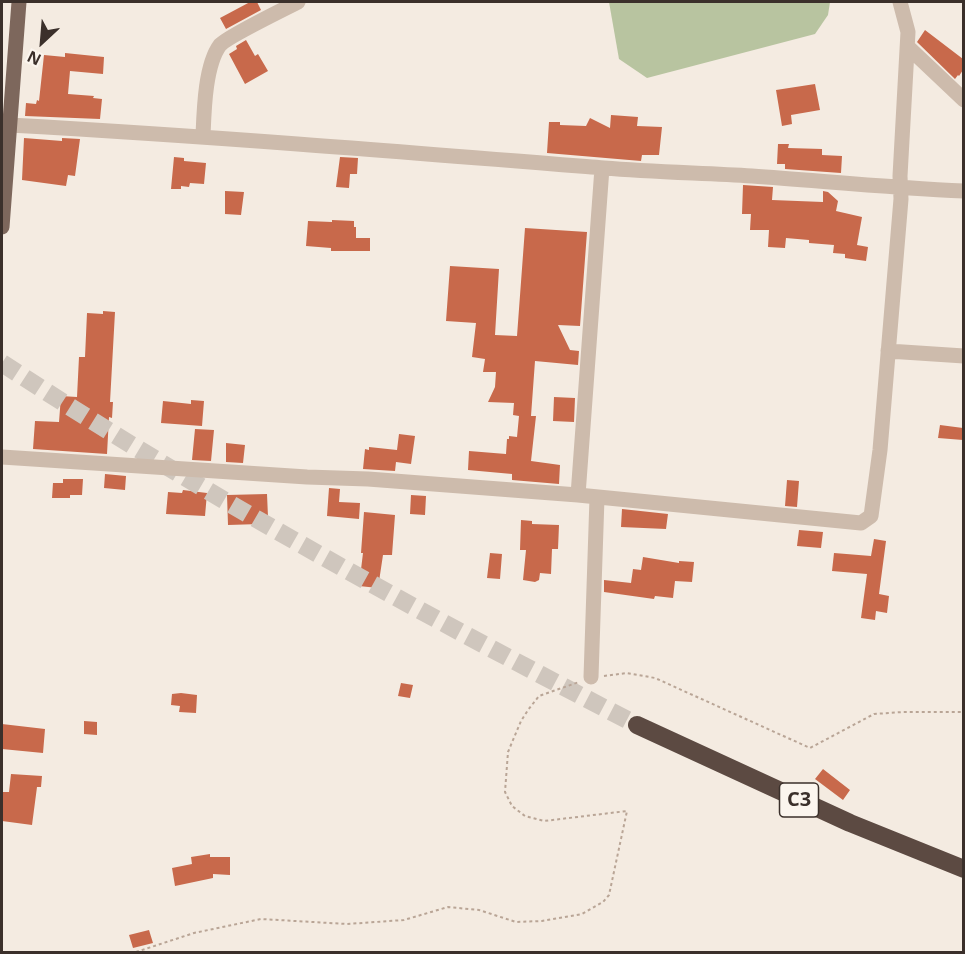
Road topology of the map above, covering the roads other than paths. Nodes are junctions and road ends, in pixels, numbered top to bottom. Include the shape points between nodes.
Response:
1 (19, 2) edge
2 (298, 2) edge
3 (900, 2) edge
4 (908, 47) junction
5 (8, 60) edge
6 (963, 100) edge
7 (9, 125) junction
8 (203, 136) junction
9 (602, 168) junction
10 (900, 188) junction
11 (963, 190) edge
12 (2, 227) edge
13 (888, 351) junction
14 (963, 356) edge
15 (2, 456) edge
16 (578, 495) junction
17 (597, 498) junction
18 (591, 677) road end
19 (638, 725) tunnel mouth
20 (963, 869) edge

1 - 5 main road
2 - 8 street via 222,43 213,60
3 - 4 street
4 - 6 street
4 - 10 street
5 - 7 main road
7 - 8 street
7 - 12 main road
8 - 9 street
9 - 10 street
9 - 16 street
10 - 11 street
10 - 13 street
13 - 14 street
13 - 17 street via 871,516 861,523
15 - 16 street
16 - 17 street
17 - 18 street
19 - 20 highway, C3 via 849,823

